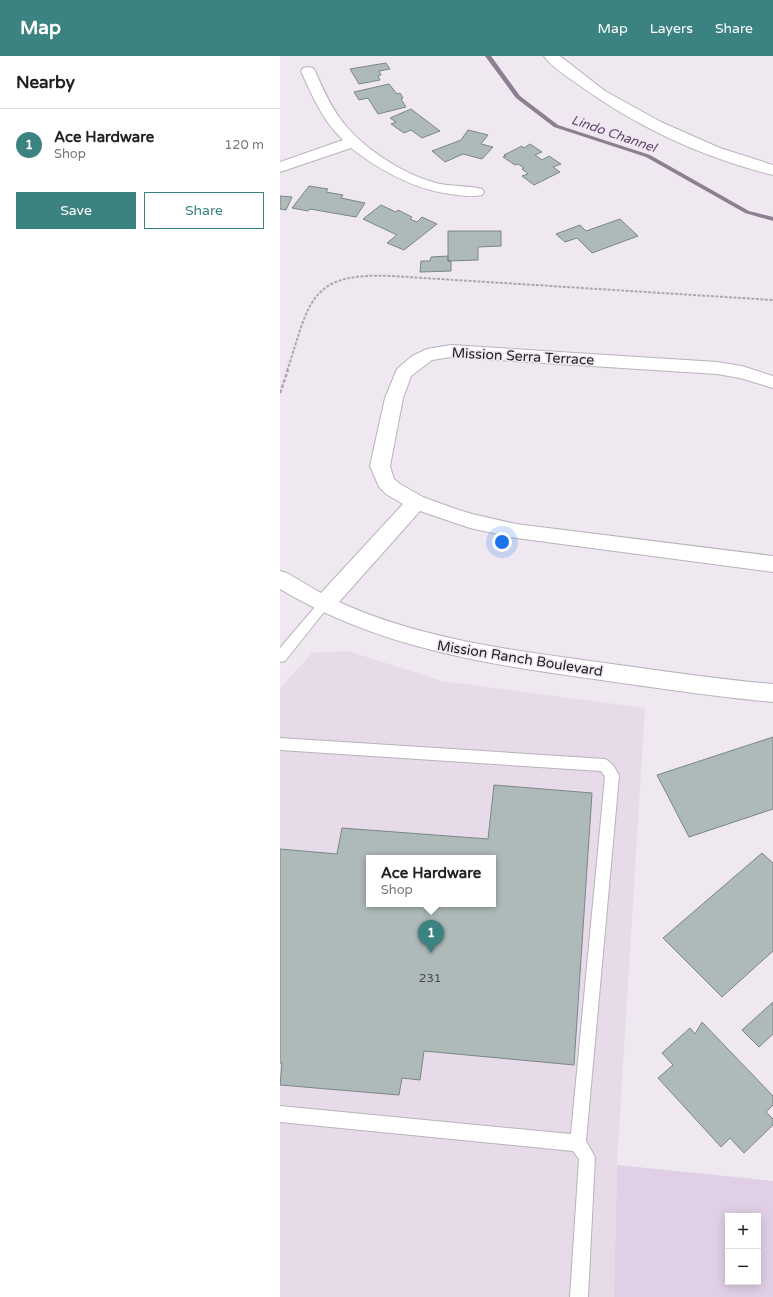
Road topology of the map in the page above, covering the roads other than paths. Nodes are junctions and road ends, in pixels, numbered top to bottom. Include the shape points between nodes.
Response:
1 (551, 56) edge
2 (308, 71) dead end
3 (353, 142) junction
4 (280, 167) edge
5 (773, 170) edge
6 (476, 192) dead end
7 (773, 382) edge
8 (416, 502) junction
9 (773, 564) edge
10 (280, 579) edge
11 (324, 604) junction
12 (280, 657) edge
13 (773, 693) edge
14 (280, 744) edge
15 (280, 1114) edge
16 (578, 1143) junction
17 (579, 1297) edge

1 - 5 street via 590,86 653,124 716,152
2 - 3 street via 325,106
3 - 4 street
3 - 6 street via 417,182 444,190
7 - 8 street, Mission Serra Terrace via 742,372 717,368 451,351 427,355 410,366 398,382 380,466 390,486
8 - 9 street, Mission Serra Terrace via 470,521 516,531
8 - 11 street
10 - 11 street, Mission Ranch Boulevard
11 - 12 lane
11 - 13 street, Mission Ranch Boulevard via 395,633 465,650
14 - 16 lane via 605,765 612,776
15 - 16 lane
16 - 17 lane via 587,1157

